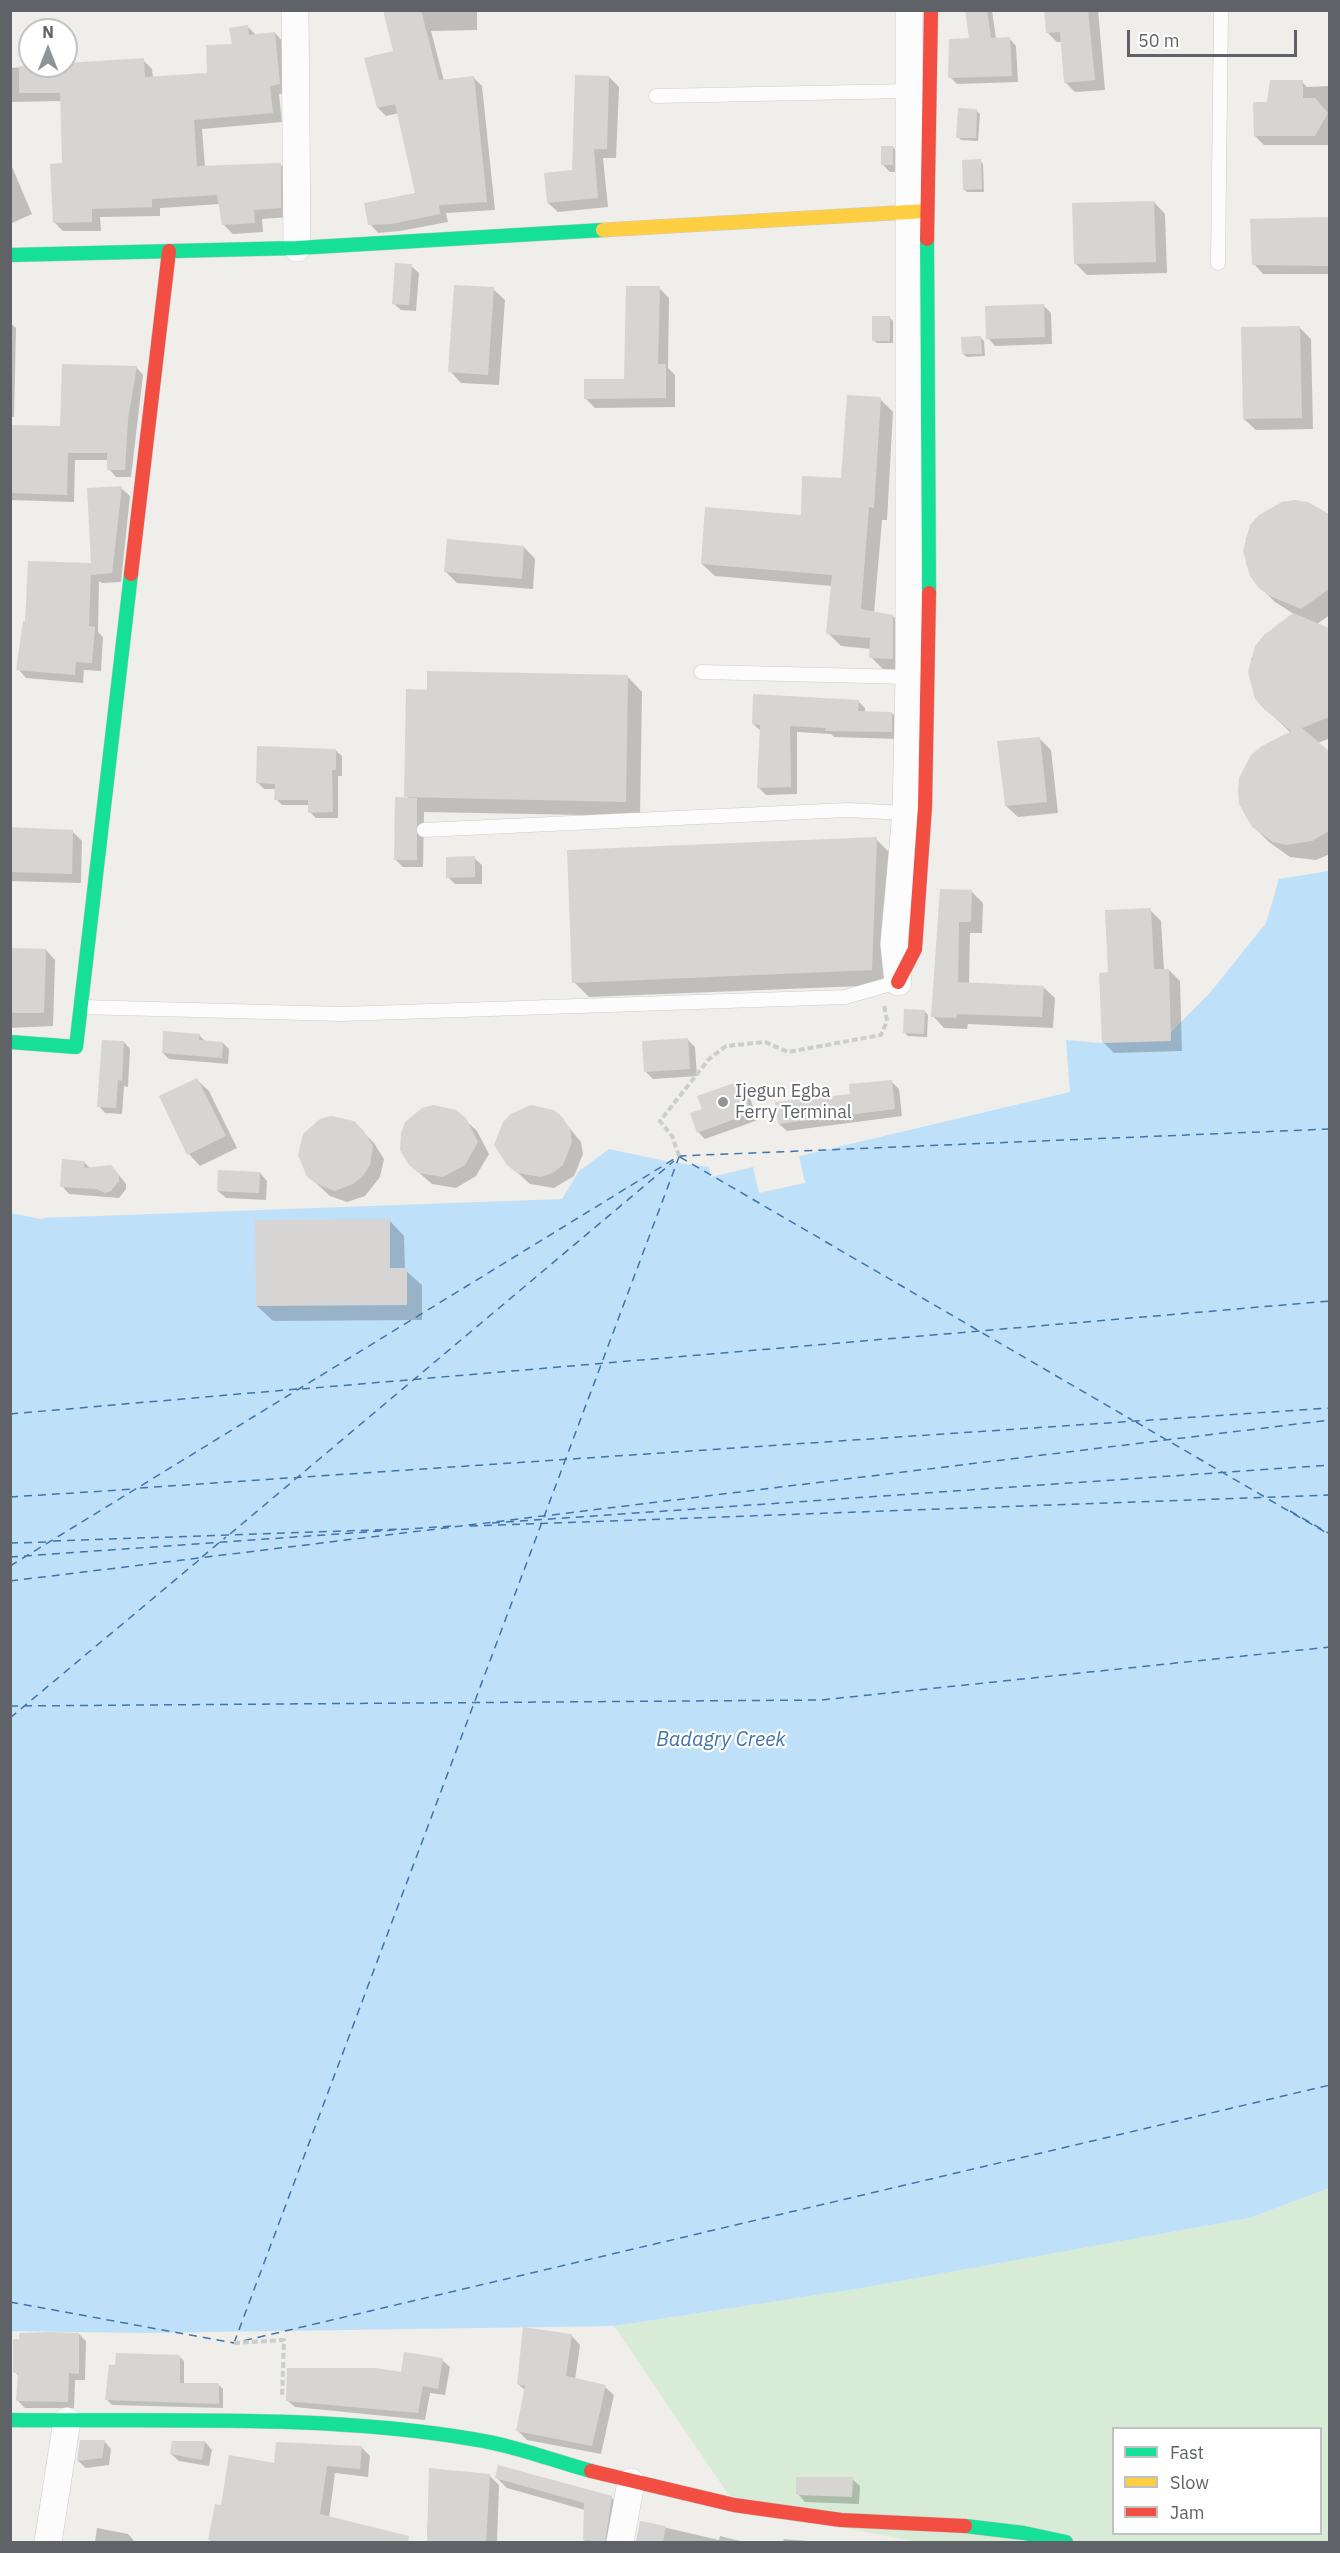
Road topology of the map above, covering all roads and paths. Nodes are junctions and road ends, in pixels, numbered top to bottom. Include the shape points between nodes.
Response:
1 (295, 10) edge
2 (909, 10) edge
3 (931, 10) edge
4 (1221, 10) edge
5 (909, 91) junction
6 (656, 96) dead end
7 (917, 212) junction
8 (297, 248) junction
9 (169, 251) junction
10 (10, 255) edge
11 (1218, 263) dead end
12 (701, 672) dead end
13 (909, 677) junction
14 (906, 813) junction
15 (424, 830) dead end
16 (890, 984) junction
17 (80, 1007) junction
18 (10, 1042) edge
19 (680, 1156) dead end
20 (234, 2343) dead end
21 (10, 2420) edge
22 (68, 2421) junction
23 (282, 2422) junction
24 (631, 2482) junction
25 (48, 2542) edge
26 (620, 2542) edge
27 (1066, 2542) edge

1 - 8 street
2 - 5 street
3 - 7 street
4 - 11 lane
5 - 6 lane
5 - 7 street
7 - 8 street
7 - 13 street
7 - 16 street via 929,675 926,806 915,949
8 - 9 street
9 - 10 street
9 - 17 street
12 - 13 lane
13 - 14 street
14 - 15 lane via 847,810
14 - 16 street
16 - 17 lane via 845,997 342,1014
16 - 19 path via 887,1021 881,1035 788,1052 752,1041 726,1046 709,1059 660,1121
17 - 18 street via 76,1047
20 - 23 path via 284,2340
21 - 22 street
22 - 23 street
22 - 25 street
23 - 24 street via 392,2428 474,2439
24 - 26 street
24 - 27 street via 755,2508 841,2520 959,2526

